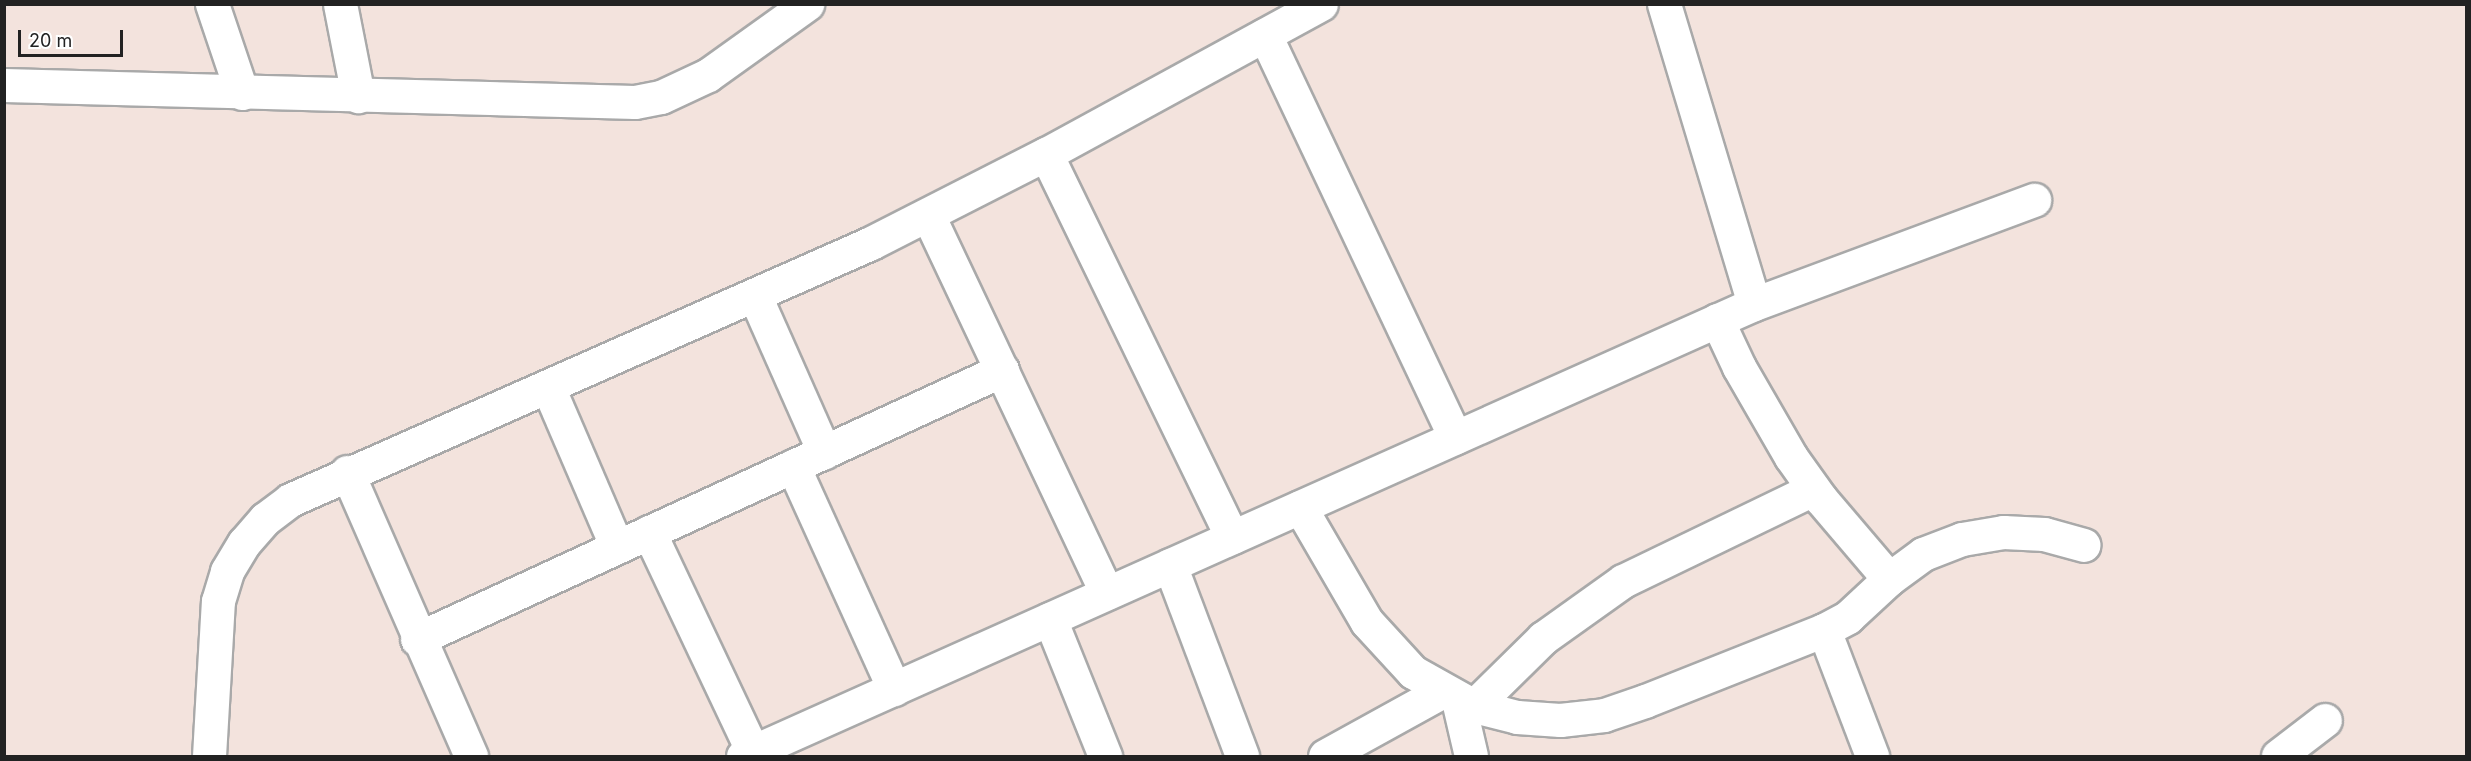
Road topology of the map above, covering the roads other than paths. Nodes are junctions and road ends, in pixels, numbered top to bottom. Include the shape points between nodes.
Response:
1 (212, 4) edge
2 (340, 4) edge
3 (807, 4) edge
4 (1321, 4) edge
5 (1664, 4) edge
6 (1265, 35) junction
7 (4, 85) edge
8 (243, 93) junction
9 (358, 96) junction
10 (1046, 154) junction
11 (2034, 201) dead end
12 (928, 215) junction
13 (755, 296) junction
14 (1754, 304) junction
15 (1717, 320) junction
16 (1002, 370) junction
17 (548, 387) junction
18 (1455, 437) junction
19 (824, 452) junction
20 (793, 466) junction
21 (347, 472) junction
22 (1814, 489) junction
23 (1300, 507) junction
24 (649, 532) junction
25 (1232, 537) junction
26 (2084, 545) dead end
27 (617, 547) junction
28 (1170, 565) junction
29 (1888, 579) junction
30 (1107, 593) junction
31 (1050, 619) junction
32 (1824, 630) junction
33 (417, 639) junction
34 (894, 689) junction
35 (1458, 699) junction
36 (2325, 720) dead end
37 (748, 754) edge
38 (209, 756) edge
39 (471, 756) edge
40 (1105, 756) edge
41 (1242, 756) edge
42 (1325, 756) edge
43 (1471, 756) edge
44 (1872, 756) edge
45 (2278, 756) edge

1 - 8 lane
2 - 9 lane
3 - 9 lane via 708,75 652,99 610,105
4 - 6 lane
5 - 14 lane
6 - 10 lane
6 - 18 lane
7 - 8 lane
8 - 9 lane
10 - 12 lane
10 - 25 lane
11 - 14 lane
12 - 13 lane
12 - 16 lane
13 - 17 lane
13 - 19 lane
14 - 15 lane
15 - 18 lane
15 - 22 lane via 1764,412
16 - 19 lane
16 - 30 lane
17 - 21 lane
17 - 27 lane
18 - 23 lane
19 - 20 lane
20 - 24 lane
20 - 34 lane
21 - 33 lane
21 - 38 lane via 290,500 265,519 227,571 213,633
22 - 29 lane
22 - 35 lane via 1614,587
23 - 25 lane
23 - 35 lane via 1367,622 1413,672
24 - 27 lane
24 - 37 lane
25 - 28 lane
26 - 29 lane via 2023,532 1962,539 1923,555
27 - 33 lane
28 - 30 lane
28 - 41 lane
29 - 32 lane via 1848,617
30 - 31 lane
31 - 34 lane
31 - 40 lane
32 - 35 lane via 1604,715 1539,719
32 - 44 lane
33 - 39 lane
34 - 37 lane
35 - 42 lane
35 - 43 lane
36 - 45 lane

